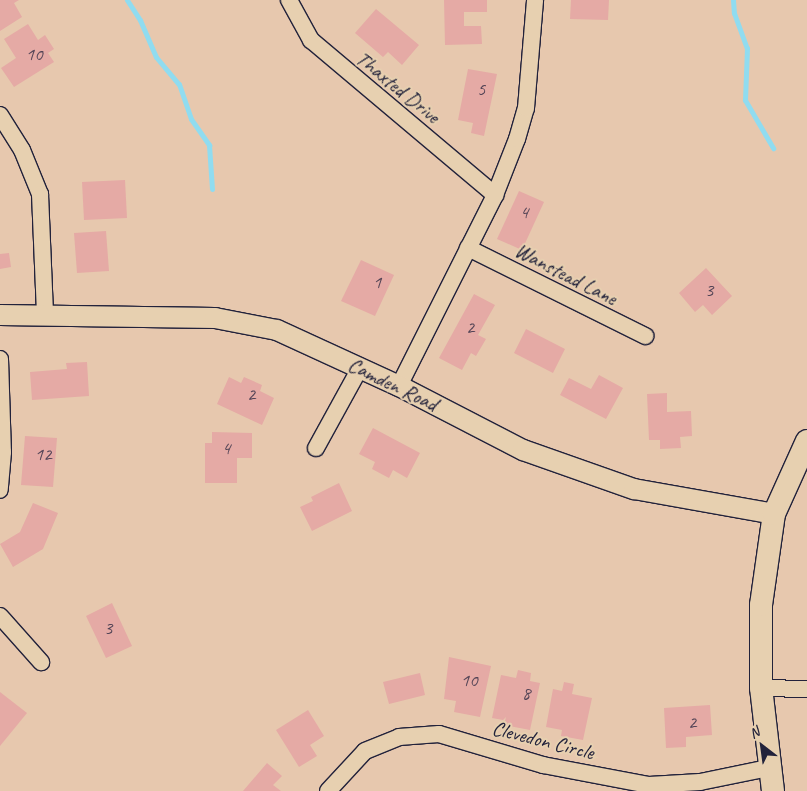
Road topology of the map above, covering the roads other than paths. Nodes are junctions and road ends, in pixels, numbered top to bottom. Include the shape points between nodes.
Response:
1 (289, 0) edge
2 (535, 0) edge
3 (0, 115) edge
4 (495, 195) junction
5 (468, 248) junction
6 (45, 314) junction
7 (0, 315) edge
8 (644, 336) dead end
9 (0, 359) edge
10 (360, 368) junction
11 (399, 386) junction
12 (807, 441) edge
13 (316, 448) dead end
14 (0, 490) edge
15 (774, 514) junction
16 (0, 616) edge
17 (41, 662) dead end
18 (761, 688) junction
19 (807, 689) edge
20 (768, 768) junction
21 (328, 791) edge
22 (773, 791) edge

1 - 4 street, Thaxted Drive via 311,40
2 - 4 street via 526,108
3 - 6 street via 22,150 40,194
4 - 5 street
5 - 8 street, Wanstead Lane
5 - 11 street
6 - 7 street, Camden Road
6 - 10 street, Camden Road via 215,318 276,330
9 - 14 street via 3,452
10 - 11 street, Camden Road
10 - 13 street
11 - 15 street, Camden Road via 523,450 634,489
12 - 15 main road
15 - 18 main road via 761,606
16 - 17 street
18 - 19 street
18 - 20 main road
20 - 21 street, Clevedon Circle via 700,782 649,784 543,765 439,734 399,737 365,751
20 - 22 main road

